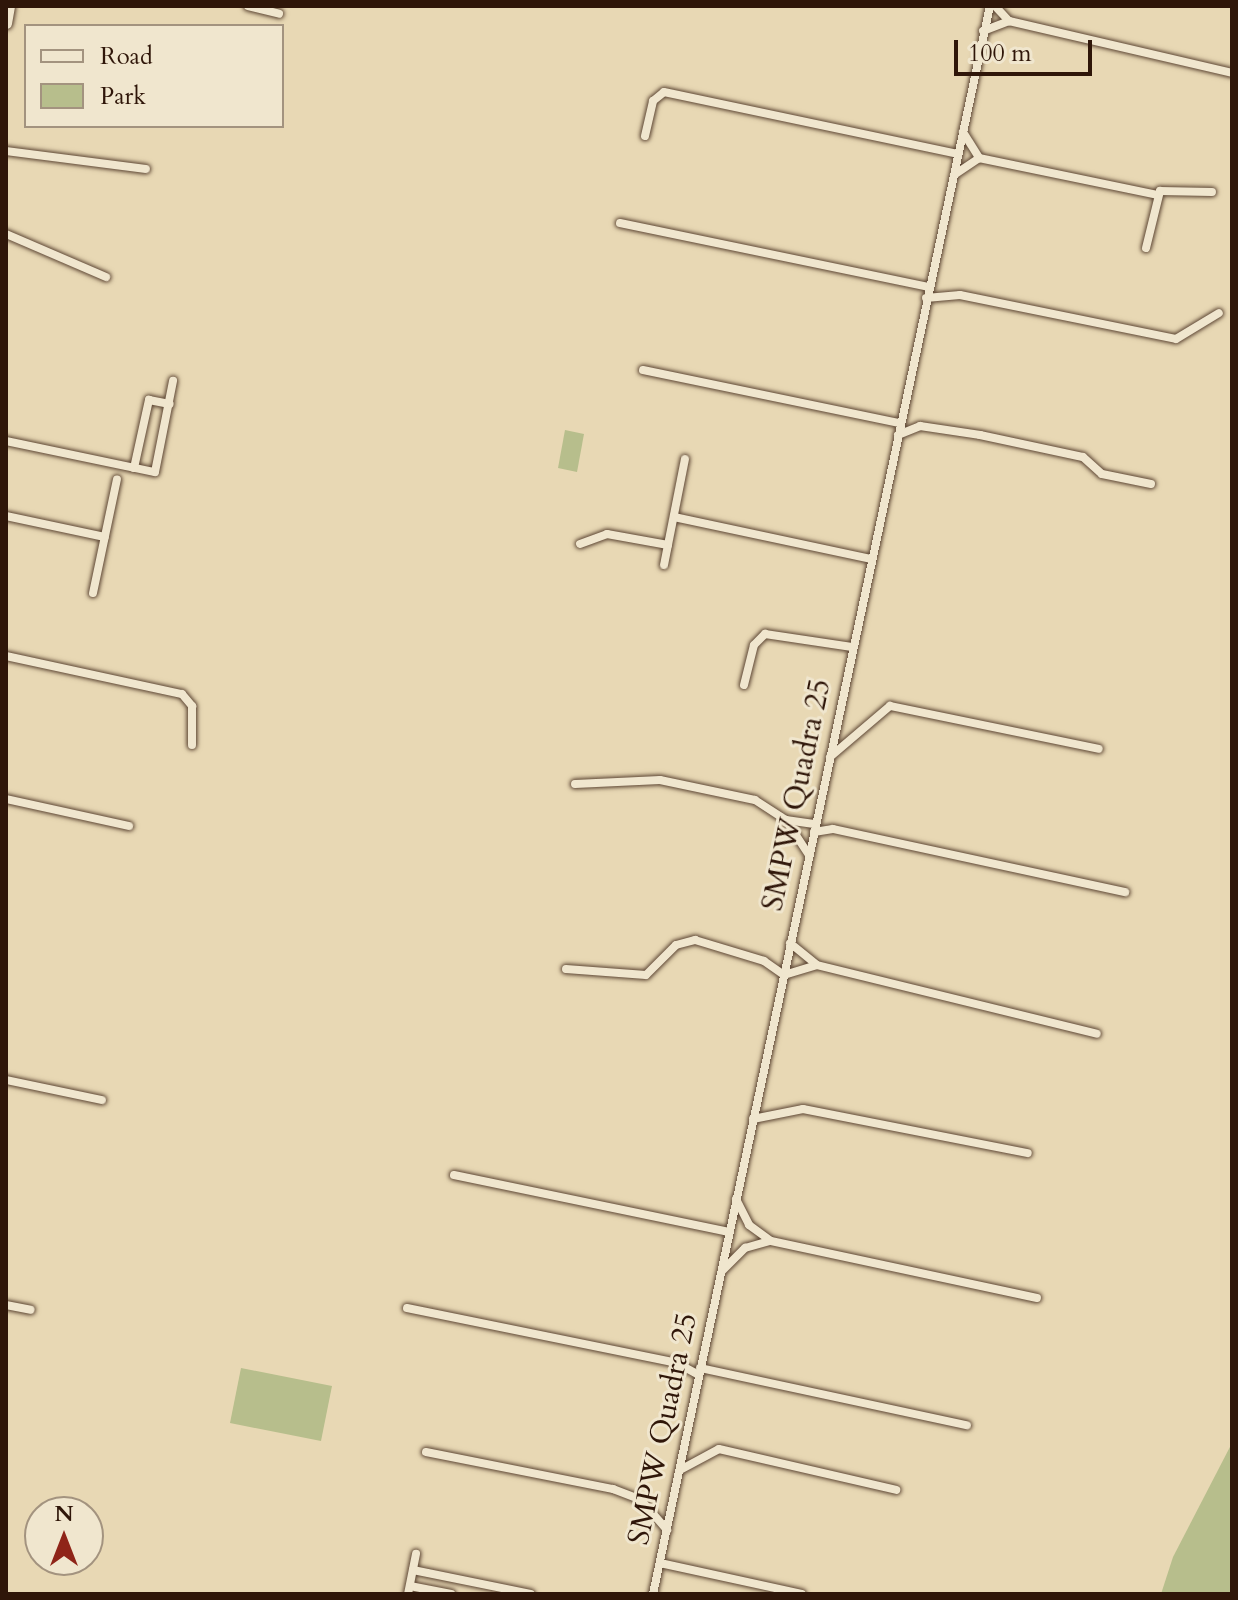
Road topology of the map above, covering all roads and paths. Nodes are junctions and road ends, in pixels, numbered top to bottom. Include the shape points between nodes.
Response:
1 (9, 6) edge
2 (248, 6) edge
3 (993, 6) edge
4 (279, 14) dead end
5 (1009, 21) junction
6 (6, 23) edge
7 (983, 31) junction
8 (1232, 73) edge
9 (963, 131) junction
10 (645, 136) dead end
11 (6, 151) edge
12 (958, 154) junction
13 (979, 158) junction
14 (146, 169) dead end
15 (953, 175) junction
16 (1212, 192) dead end
17 (1157, 195) junction
18 (620, 223) dead end
19 (6, 234) edge
20 (1146, 248) dead end
21 (106, 277) dead end
22 (929, 287) junction
23 (926, 298) junction
24 (1219, 313) dead end
25 (643, 370) dead end
26 (173, 381) dead end
27 (170, 404) junction
28 (903, 411) junction
29 (900, 423) junction
30 (920, 426) junction
31 (898, 435) junction
32 (6, 441) edge
33 (685, 459) dead end
34 (134, 468) junction
35 (117, 479) dead end
36 (1151, 484) dead end
37 (6, 516) edge
38 (674, 517) junction
39 (105, 537) junction
40 (580, 544) dead end
41 (668, 545) junction
42 (871, 559) junction
43 (664, 565) dead end
44 (93, 593) dead end
45 (852, 647) junction
46 (6, 656) edge
47 (744, 685) dead end
48 (192, 745) dead end
49 (1099, 749) dead end
50 (829, 757) junction
51 (575, 784) dead end
52 (6, 799) edge
53 (786, 820) junction
54 (816, 825) junction
55 (129, 826) dead end
56 (809, 855) junction
57 (1125, 892) dead end
58 (790, 943) junction
59 (817, 965) junction
60 (566, 969) dead end
61 (784, 975) junction
62 (1097, 1034) dead end
63 (6, 1080) edge
64 (102, 1100) dead end
65 (753, 1119) junction
66 (1028, 1153) dead end
67 (454, 1175) dead end
68 (736, 1198) junction
69 (729, 1232) junction
70 (771, 1241) junction
71 (720, 1273) junction
72 (1037, 1298) dead end
73 (6, 1305) edge
74 (407, 1308) dead end
75 (31, 1310) dead end
76 (677, 1363) junction
77 (700, 1367) junction
78 (967, 1425) dead end
79 (426, 1452) dead end
80 (679, 1471) junction
81 (896, 1490) dead end
82 (667, 1530) junction
83 (416, 1554) dead end
84 (660, 1563) junction
85 (413, 1570) junction
86 (409, 1590) edge
87 (506, 1591) edge
88 (451, 1594) edge
89 (531, 1594) edge
90 (653, 1594) edge
91 (802, 1594) edge

1 - 6 street
2 - 4 street
3 - 5 street
3 - 7 street, SMPW Quadra 25
5 - 7 street
5 - 8 street
7 - 9 street, SMPW Quadra 25
9 - 12 street, SMPW Quadra 25
9 - 13 street
10 - 12 street via 653,101 664,92
11 - 14 street
12 - 15 street, SMPW Quadra 25
13 - 15 street
13 - 17 street
15 - 22 street, SMPW Quadra 25
16 - 17 street
17 - 20 street
18 - 22 street
19 - 21 street
22 - 23 street, SMPW Quadra 25
23 - 24 street via 960,295 1176,339 1191,336
23 - 28 street, SMPW Quadra 25
25 - 29 street
26 - 27 street
27 - 34 street via 155,472
27 - 34 street via 149,400
28 - 29 street, SMPW Quadra 25
28 - 30 street
29 - 31 street, SMPW Quadra 25
30 - 31 street
30 - 36 street via 1083,457 1102,474
31 - 42 street, SMPW Quadra 25
32 - 34 street
33 - 38 street
35 - 39 street
37 - 39 street
38 - 41 street
38 - 42 street
39 - 44 street
40 - 41 street via 607,534
41 - 43 street
42 - 45 street, SMPW Quadra 25
45 - 47 street via 765,634 754,645
45 - 50 street, SMPW Quadra 25
46 - 48 street via 182,694 192,706
49 - 50 street via 890,706
50 - 54 street, SMPW Quadra 25
51 - 53 street via 671,782 763,802
52 - 55 street
53 - 54 street
53 - 56 street
54 - 56 street, SMPW Quadra 25
54 - 57 street
56 - 58 street, SMPW Quadra 25
58 - 59 street
58 - 61 street, SMPW Quadra 25
59 - 61 street
59 - 62 street
60 - 61 street via 646,975 688,940 764,961
61 - 65 street, SMPW Quadra 25
63 - 64 street
65 - 66 street via 789,1107
65 - 68 street, SMPW Quadra 25
67 - 69 street
68 - 69 street, SMPW Quadra 25
68 - 70 street via 749,1225
69 - 71 street, SMPW Quadra 25
70 - 71 street via 740,1251
70 - 72 street
71 - 77 street, SMPW Quadra 25
73 - 75 street
74 - 76 street
76 - 77 street
76 - 77 street
77 - 78 street
77 - 80 street, SMPW Quadra 25
79 - 82 street via 613,1489 641,1500
80 - 81 street via 719,1449
80 - 82 street, SMPW Quadra 25
82 - 84 street, SMPW Quadra 25
83 - 85 street
84 - 90 street, SMPW Quadra 25
84 - 91 street
85 - 86 street
85 - 87 street
86 - 88 street
87 - 89 street

